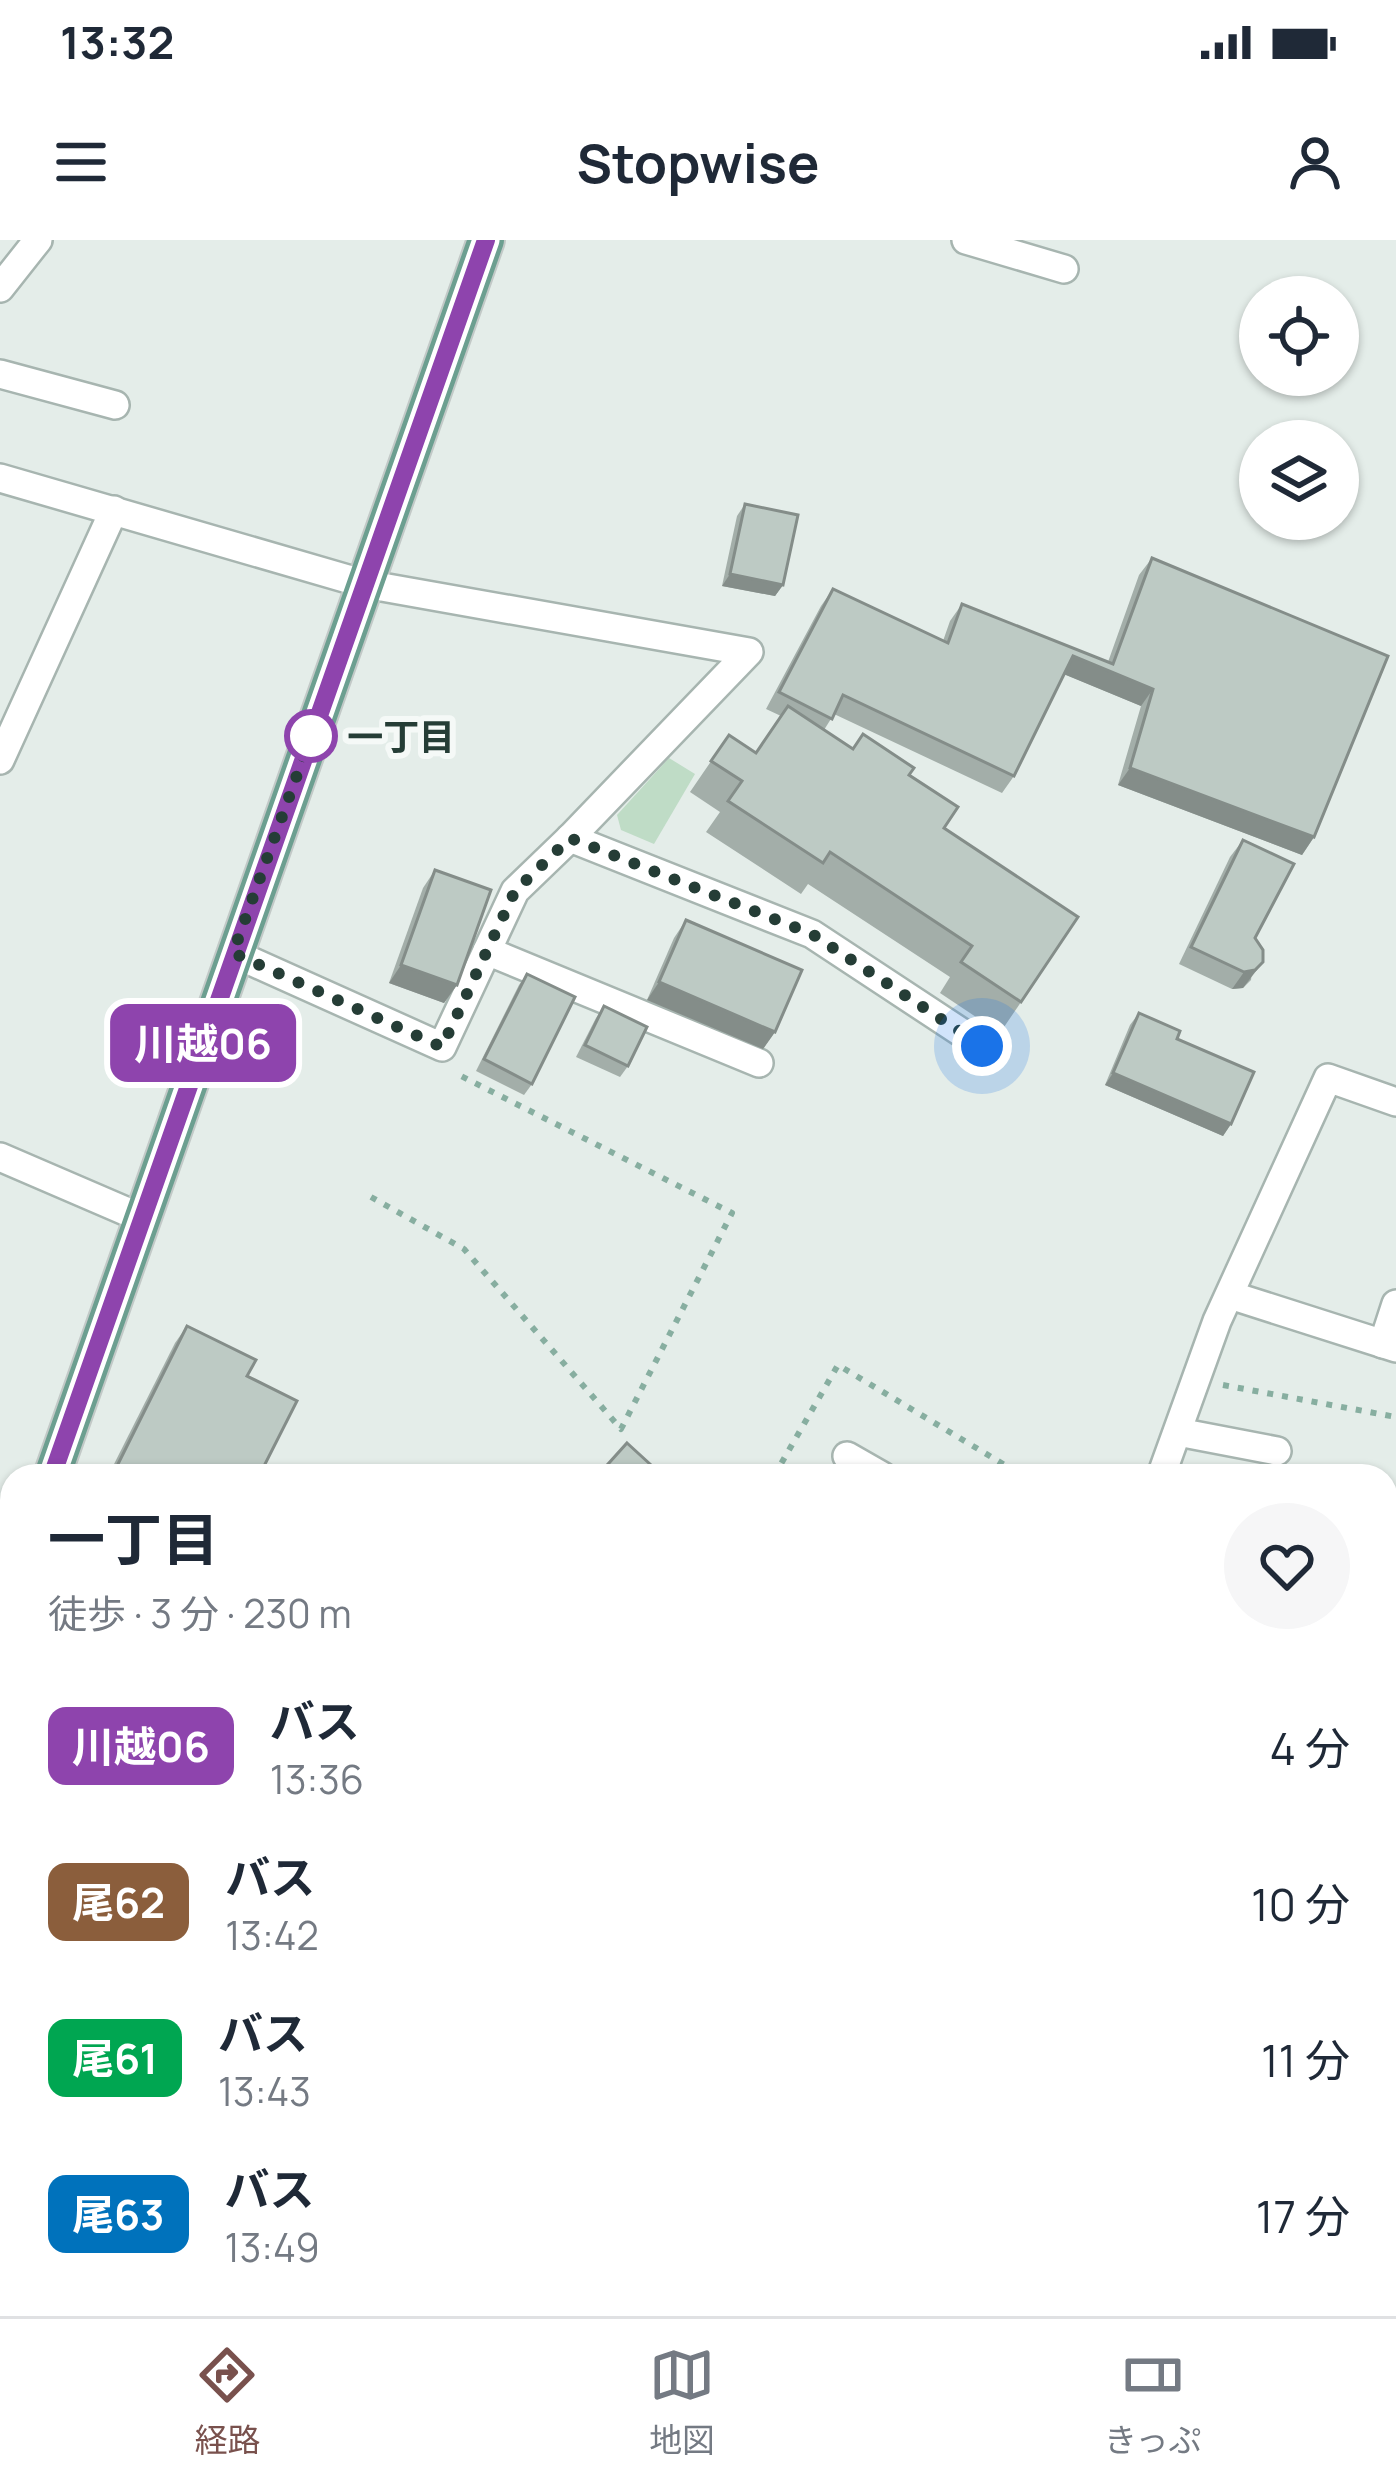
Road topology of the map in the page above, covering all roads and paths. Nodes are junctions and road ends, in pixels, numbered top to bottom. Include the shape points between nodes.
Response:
1 (38, 240) edge
2 (486, 240) edge
3 (966, 240) edge
4 (1064, 269) dead end
5 (0, 288) edge
6 (0, 374) edge
7 (115, 405) dead end
8 (0, 478) edge
9 (114, 510) junction
10 (365, 584) junction
11 (0, 760) edge
12 (570, 838) junction
13 (487, 951) junction
14 (233, 953) junction
15 (982, 1046) dead end
16 (759, 1063) dead end
17 (453, 1072) dead end
18 (1396, 1102) edge
19 (0, 1157) edge
20 (371, 1197) dead end
21 (144, 1219) junction
22 (1230, 1294) junction
23 (1396, 1304) edge
24 (1389, 1346) edge
25 (1196, 1380) junction
26 (1396, 1417) edge
27 (1178, 1432) junction
28 (1277, 1451) dead end
29 (847, 1456) dead end
30 (56, 1464) edge
31 (781, 1464) edge
32 (861, 1464) edge
33 (1003, 1464) edge
34 (1166, 1464) edge

1 - 5 street
2 - 10 main road
3 - 4 street
6 - 7 street
8 - 9 street
9 - 10 street
9 - 11 street
10 - 12 street via 749,652
10 - 14 main road
12 - 13 street via 515,891
12 - 15 street via 812,934
13 - 14 street via 442,1047
13 - 16 street
14 - 21 main road
17 - 20 path via 732,1213 621,1429 464,1249
18 - 22 street via 1328,1078
19 - 21 street
21 - 30 main road
22 - 24 street
22 - 25 street
23 - 24 street
25 - 26 path
25 - 27 street
27 - 28 street
27 - 34 street
29 - 32 street
31 - 33 path via 838,1365

